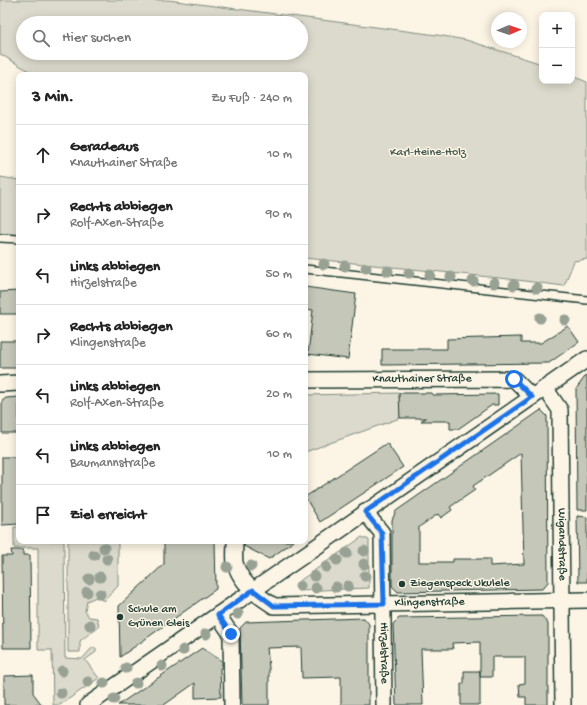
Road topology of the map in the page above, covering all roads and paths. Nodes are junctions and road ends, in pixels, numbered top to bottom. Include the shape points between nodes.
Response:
1 (0, 238) edge
2 (16, 239) edge
3 (308, 269) edge
4 (587, 300) edge
5 (587, 359) edge
6 (308, 380) edge
7 (16, 383) edge
8 (0, 384) edge
9 (545, 388) junction
10 (532, 397) junction
11 (365, 512) junction
12 (235, 544) edge
13 (253, 590) junction
14 (562, 600) junction
15 (587, 600) edge
16 (384, 604) junction
17 (218, 615) junction
18 (91, 704) edge
19 (232, 705) edge
20 (384, 705) edge
21 (563, 705) edge

1 - 2 lane
3 - 4 lane
5 - 9 street
6 - 10 street, Knauthainer Straße via 514,379
7 - 8 street
9 - 10 street
9 - 14 street, Wigandstraße via 560,410
10 - 11 street
11 - 13 street
11 - 16 street, Hirzelstraße via 382,533
12 - 13 street, Klingenstraße via 238,571
13 - 16 street, Klingenstraße via 274,606
13 - 17 street
14 - 15 street, Klingenstraße
14 - 16 street, Klingenstraße
14 - 21 street, Wigandstraße
16 - 20 street, Hirzelstraße
17 - 18 street
17 - 19 street via 231,634

